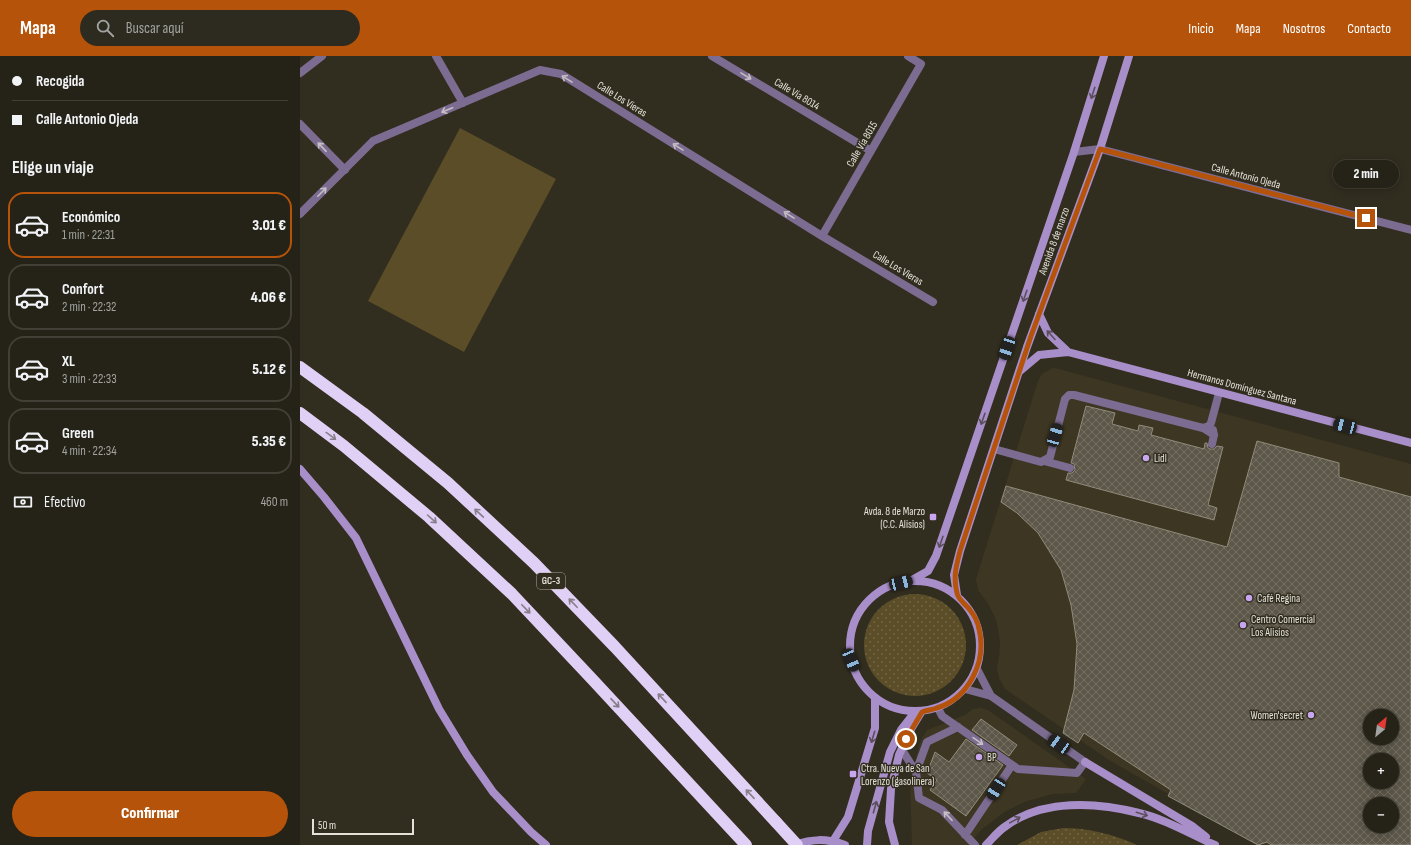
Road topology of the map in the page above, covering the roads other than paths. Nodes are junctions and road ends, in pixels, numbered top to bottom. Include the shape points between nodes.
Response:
1 (322, 56) edge
2 (436, 56) edge
3 (712, 56) edge
4 (908, 56) edge
5 (1104, 56) edge
6 (1129, 56) edge
7 (300, 73) edge
8 (462, 103) junction
9 (300, 124) edge
10 (1100, 149) junction
11 (871, 151) junction
12 (1074, 152) junction
13 (344, 170) junction
14 (300, 214) edge
15 (1411, 230) edge
16 (822, 236) junction
17 (933, 302) dead end
18 (1039, 314) junction
19 (1068, 352) junction
20 (300, 367) edge
21 (1019, 371) junction
22 (1219, 393) junction
23 (300, 413) edge
24 (1211, 423) junction
25 (1203, 428) junction
26 (1214, 435) junction
27 (1411, 443) edge
28 (1212, 444) dead end
29 (994, 449) junction
30 (1044, 461) junction
31 (1070, 468) dead end
32 (300, 469) edge
33 (912, 580) junction
34 (957, 595) junction
35 (977, 669) junction
36 (965, 689) junction
37 (991, 696) junction
38 (875, 698) junction
39 (938, 708) junction
40 (918, 712) junction
41 (958, 727) junction
42 (902, 750) junction
43 (1085, 762) junction
44 (1012, 765) junction
45 (916, 772) junction
46 (965, 835) junction
47 (833, 841) junction
48 (546, 845) edge
49 (746, 845) edge
50 (793, 845) edge
51 (797, 845) edge
52 (845, 845) edge
53 (867, 845) edge
54 (894, 845) edge
55 (975, 845) edge
56 (986, 845) edge
57 (1215, 845) edge

1 - 7 street
2 - 8 street
3 -> 11 street, Calle Vía 8014
4 - 11 street, Calle Vía 8015 via 921,64
5 -> 12 street, Avenida 8 de marzo
6 - 10 street, Avenida 8 de marzo
8 -> 13 street, Calle Los Vieras via 373,142
16 -> 8 street, Calle Los Vieras via 561,74 540,70
13 -> 9 street
10 - 12 street, Calle Antonio Ojeda
10 - 15 street, Calle Antonio Ojeda
10 - 18 street, Avenida 8 de marzo
11 - 16 street, Calle Vía 8015
12 -> 33 street, Avenida 8 de marzo via 936,556 928,571
14 -> 13 street, Calle Los Vieras
16 - 17 street, Calle Los Vieras
19 -> 18 street, Hermanos Domínguez Santana via 1048,333
18 - 21 street, Avenida 8 de marzo
19 - 21 street, Hermanos Domínguez Santana via 1040,355
19 - 22 street, Hermanos Domínguez Santana
51 -> 20 highway, GC-3, bridge via 534,563 448,484 363,413
21 - 29 street, Avenida 8 de marzo
22 - 24 street
22 - 27 street, Hermanos Domínguez Santana
23 -> 49 highway via 429,517 512,594
24 - 25 street
24 - 26 street
25 - 26 street
25 - 30 street via 1068,395 1050,457
26 - 28 street
29 - 30 street
29 - 34 street, Avenida 8 de marzo via 960,551 954,575
30 - 31 street
32 - 48 street via 356,538 439,709 468,755 494,792
33 - 34 street via 944,586
33 - 38 street via 890,585 870,597 856,616 850,637 851,660 860,681
34 - 35 street via 971,611 979,629 981,649
35 - 36 street
35 - 37 street
36 - 37 street
36 - 39 street
37 - 43 street
38 - 40 street via 894,708
38 -> 47 street via 876,728 848,817
39 - 40 street
39 - 41 street via 942,716
40 - 42 street
53 -> 40 street via 868,831 890,752 901,730
41 -> 44 street
41 - 45 street via 927,742
42 - 45 street
42 - 54 street via 891,789 889,822
43 - 44 street via 1077,773 1018,769
43 - 57 street via 1192,826
44 - 46 street
46 -> 45 street via 942,810 919,798
46 - 55 street
47 - 50 street via 810,840
47 - 52 street
56 -> 57 street via 1005,826 1037,810 1079,805 1139,813

